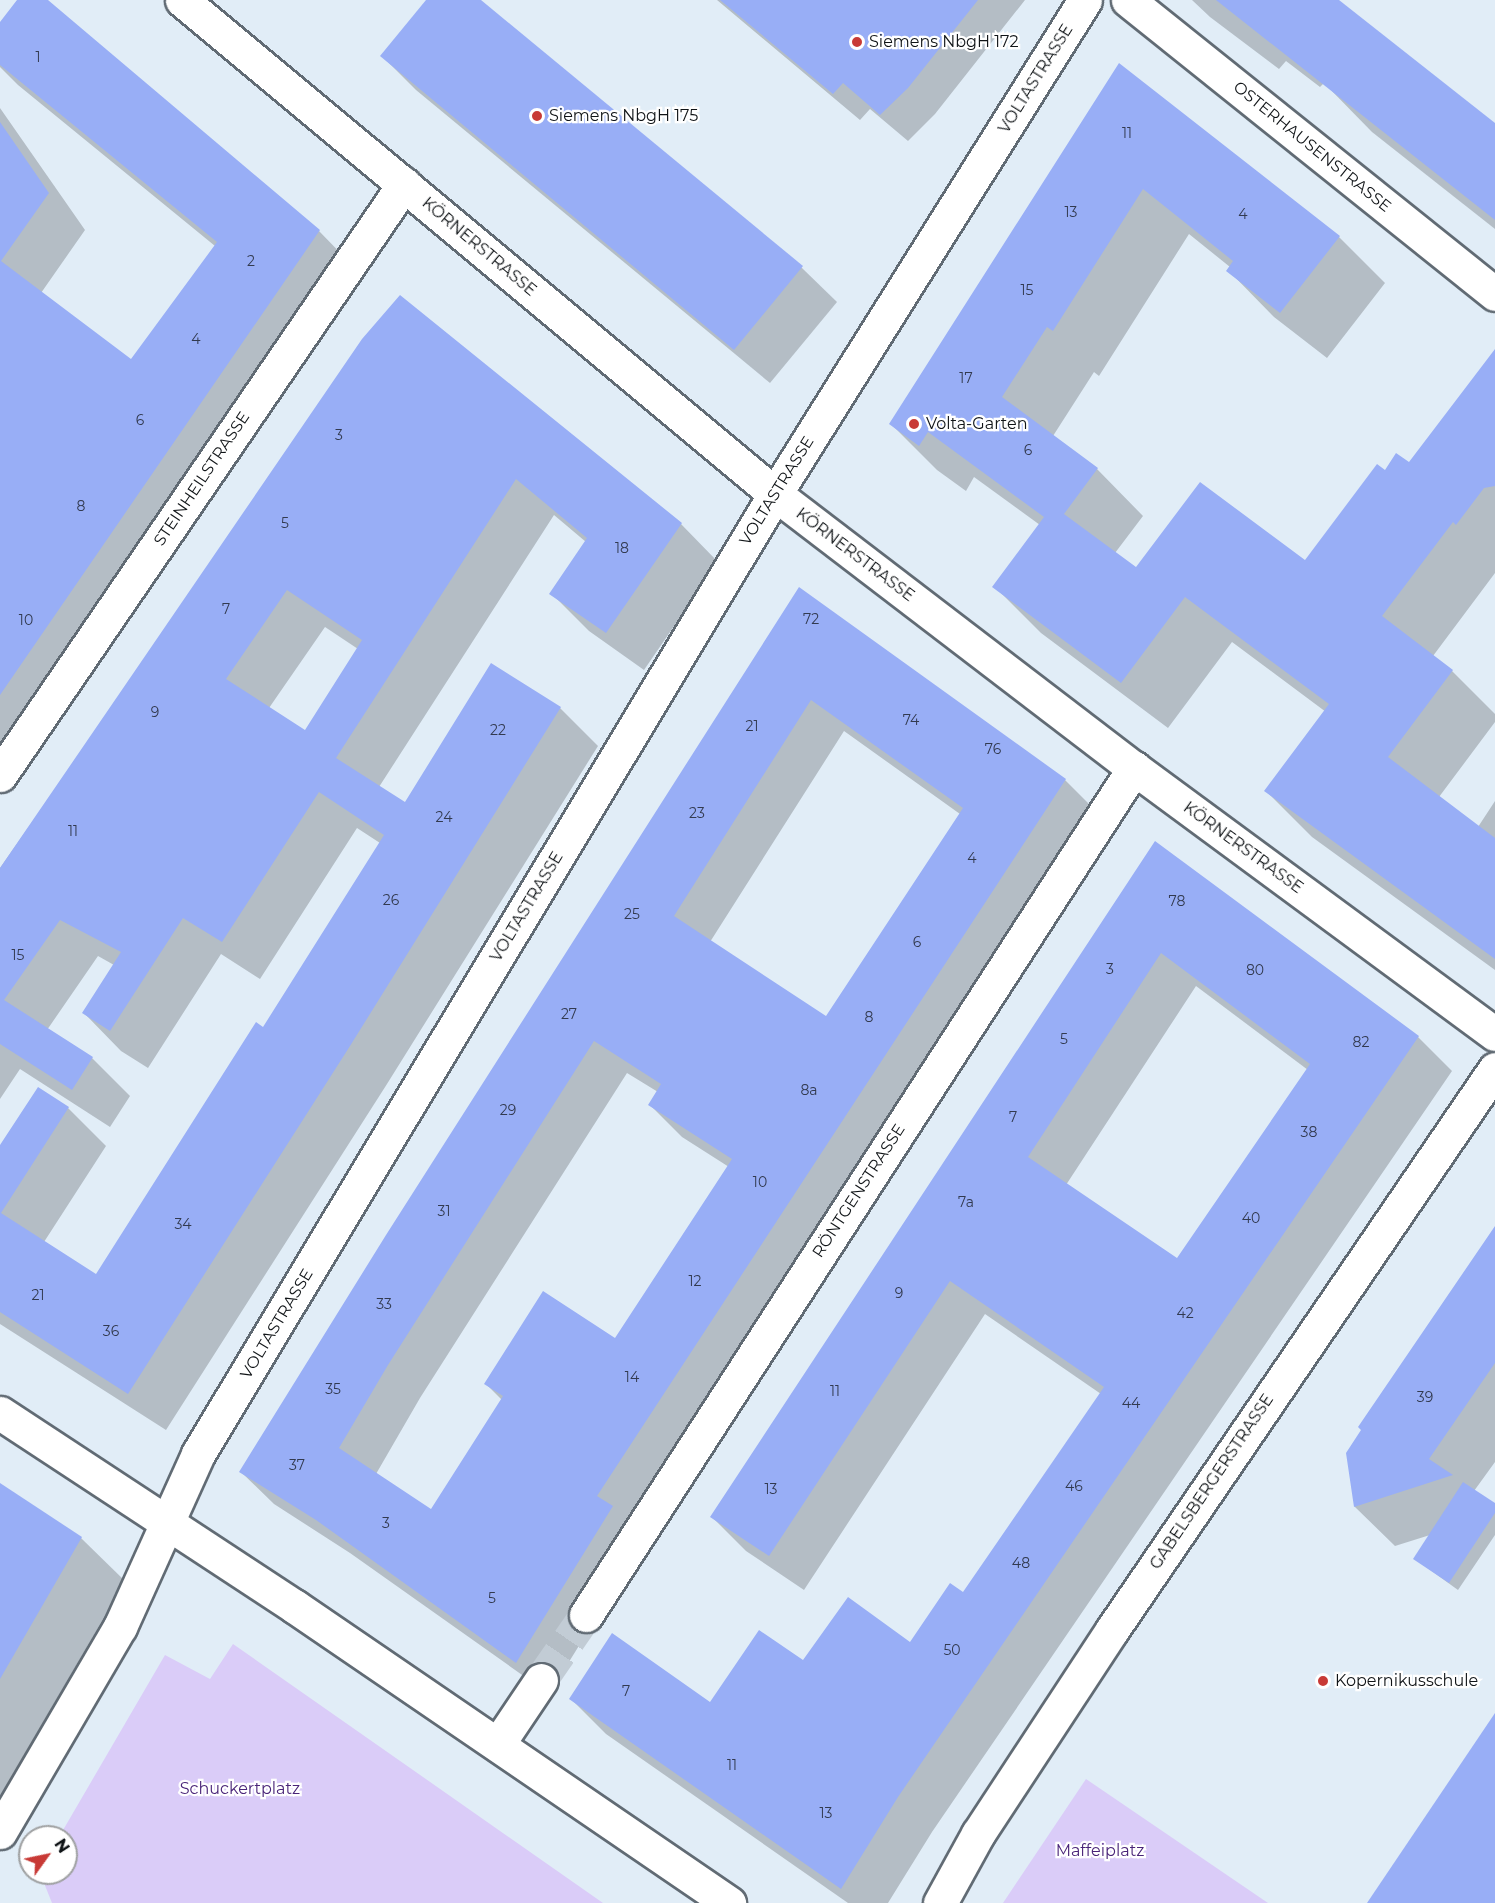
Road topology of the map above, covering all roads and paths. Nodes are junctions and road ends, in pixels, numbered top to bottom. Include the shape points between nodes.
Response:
1 (182, 0) edge
2 (1085, 0) edge
3 (1128, 0) edge
4 (404, 184) junction
5 (1495, 294) edge
6 (775, 494) junction
7 (1134, 768) junction
8 (0, 775) edge
9 (1495, 1034) edge
10 (1495, 1069) edge
11 (0, 1413) edge
12 (167, 1523) junction
13 (586, 1615) tunnel mouth
14 (542, 1680) tunnel mouth
15 (498, 1744) junction
16 (0, 1832) edge
17 (729, 1903) edge
18 (940, 1903) edge

1 - 4 street, KÖRNERSTRASSE
2 - 6 street, VOLTASTRASSE
3 - 5 street, OSTERHAUSENSTRASSE
4 - 6 street, KÖRNERSTRASSE
4 - 8 street, STEINHEILSTRASSE
6 - 7 street, KÖRNERSTRASSE
6 - 12 street, VOLTASTRASSE via 198,1454
7 - 9 street, KÖRNERSTRASSE
7 - 13 street, RÖNTGENSTRASSE
10 - 18 street, GABELSBERGERSTRASSE via 1118,1621 978,1834
11 - 12 street
12 - 15 street
12 - 16 street, VOLTASTRASSE via 120,1627
14 - 15 street
15 - 17 street

